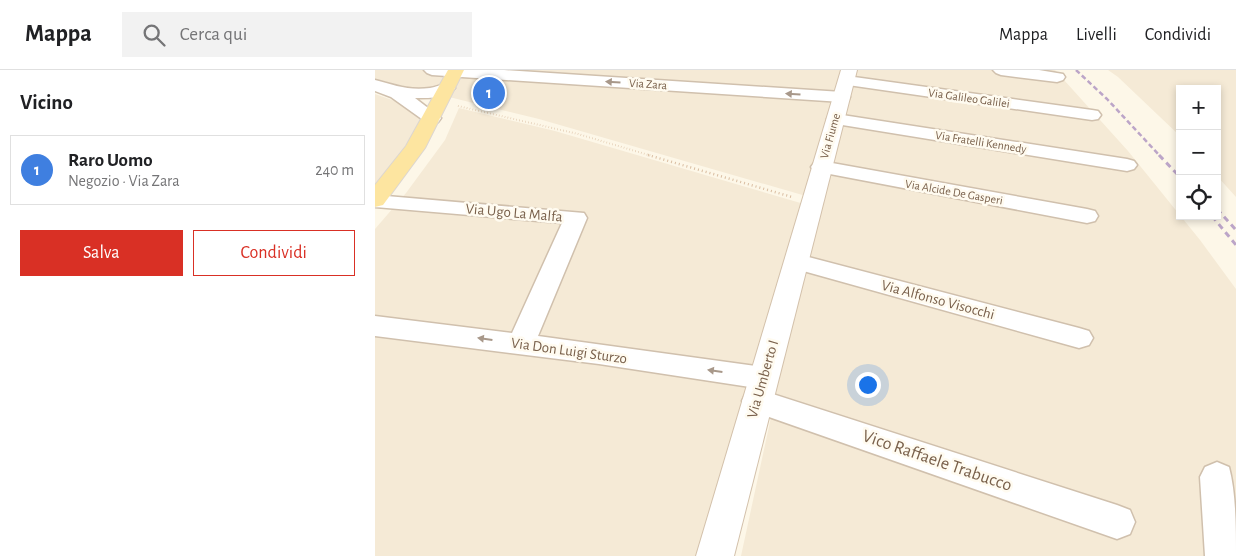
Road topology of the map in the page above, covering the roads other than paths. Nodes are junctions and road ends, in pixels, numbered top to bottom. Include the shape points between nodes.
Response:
1 (432, 70) edge
2 (1001, 70) edge
3 (1057, 77) dead end
4 (846, 83) edge
5 (375, 85) edge
6 (446, 90) edge
7 (397, 92) junction
8 (1092, 115) dead end
9 (835, 119) junction
10 (1127, 165) dead end
11 (821, 168) junction
12 (375, 201) edge
13 (812, 202) joint
14 (1087, 216) dead end
15 (797, 262) junction
16 (375, 326) edge
17 (1079, 338) dead end
18 (521, 344) junction
19 (760, 389) junction
20 (1217, 477) dead end
21 (1117, 522) dead end
22 (715, 556) edge
23 (1223, 556) edge

1 - 6 street
2 - 3 street
4 -> 6 street, Via Zara
4 - 8 street, Via Galileo Galilei
4 - 9 main road, Via Fiume
5 - 7 street
6 - 7 street
6 - 7 street
6 - 12 main road via 415,148
9 - 10 street, Via Fratelli Kennedy
9 - 11 main road, Via Fiume
11 - 13 main road, Via Fiume
11 - 14 street, Via Alcide De Gasperi
12 - 18 street, Via Ugo La Malfa via 576,218
13 - 15 main road, Via Umberto I
15 - 17 street, Via Alfonso Visocchi
15 - 19 main road, Via Umberto I
18 -> 16 street, Via Don Luigi Sturzo
19 -> 18 street, Via Don Luigi Sturzo
19 - 21 street, Vico Raffaele Trabucco
19 - 22 main road, Via Umberto I
20 - 23 street

